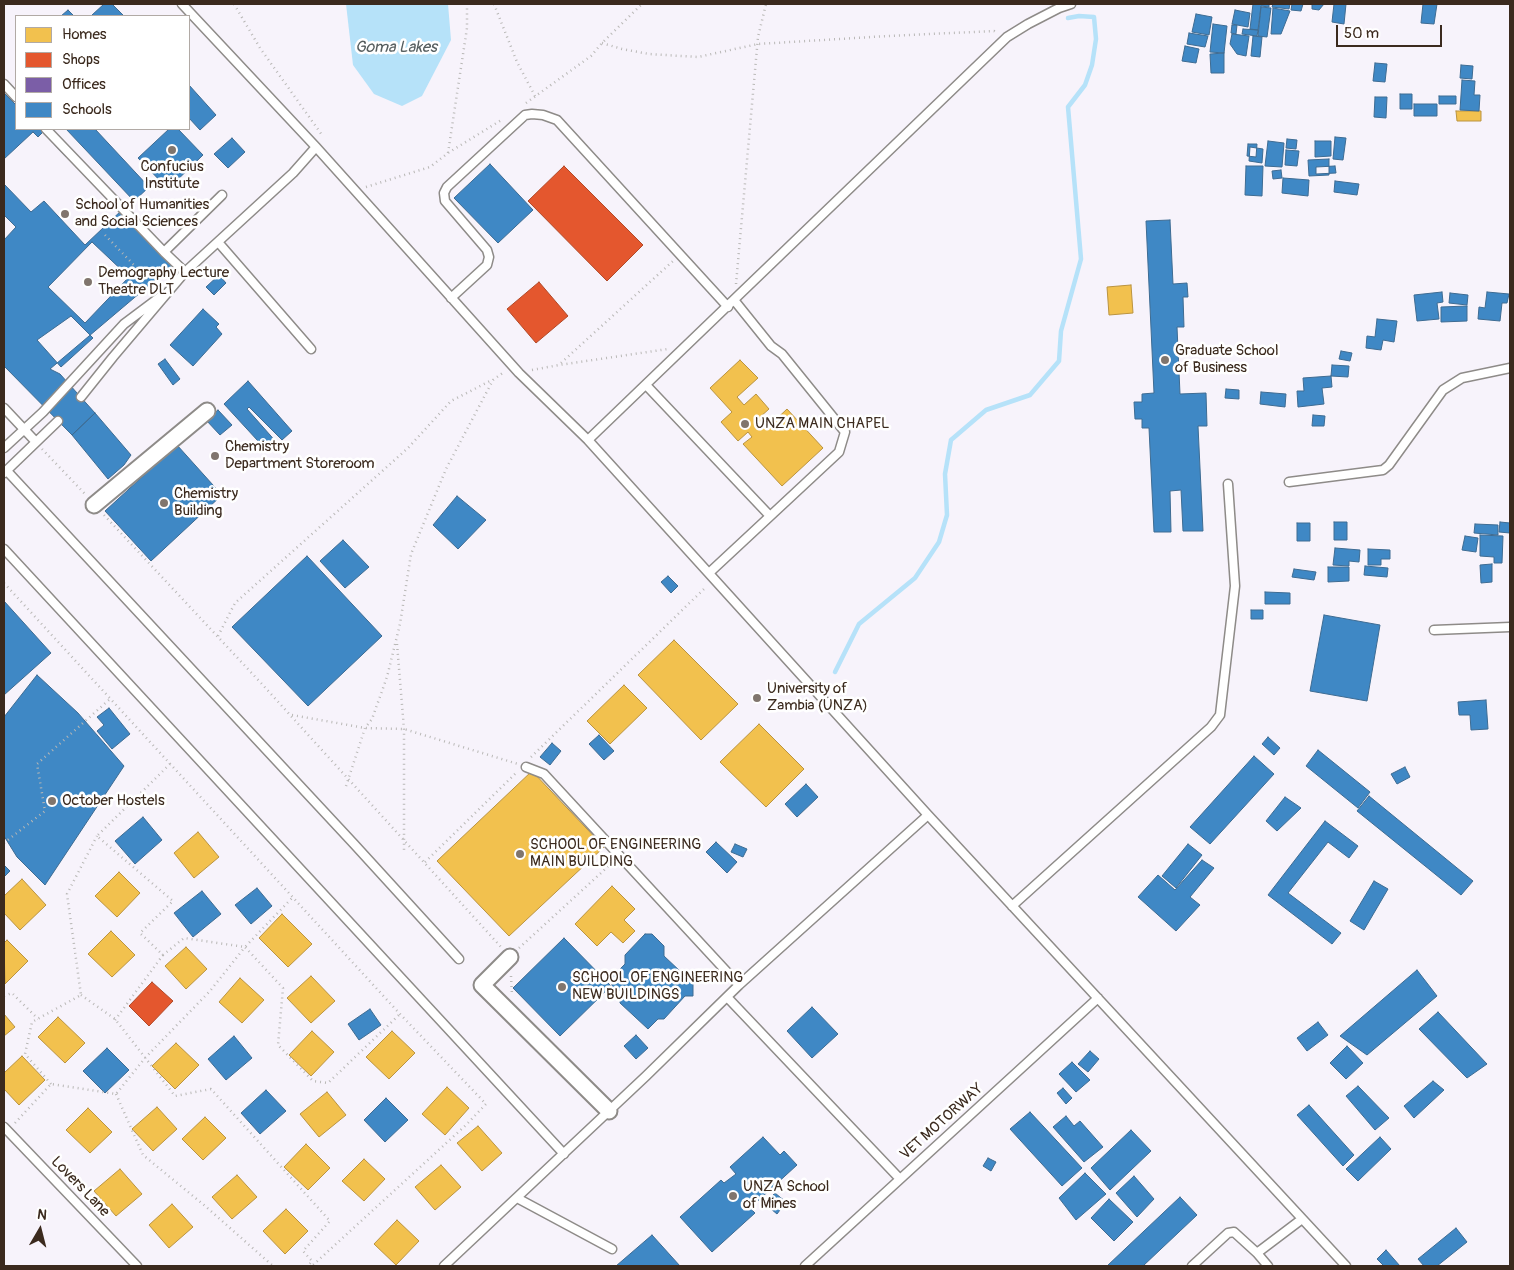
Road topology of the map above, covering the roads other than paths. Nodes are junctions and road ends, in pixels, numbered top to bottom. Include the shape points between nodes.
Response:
1 (182, 4) edge
2 (1071, 4) edge
3 (4, 84) edge
4 (15, 96) edge
5 (47, 130) edge
6 (316, 147) junction
7 (222, 196) dead end
8 (218, 242) junction
9 (164, 252) junction
10 (185, 272) junction
11 (172, 287) junction
12 (451, 298) junction
13 (734, 300) junction
14 (728, 306) junction
15 (311, 349) dead end
16 (1510, 368) edge
17 (646, 385) junction
18 (81, 398) dead end
19 (4, 408) edge
20 (207, 411) dead end
21 (58, 421) dead end
22 (24, 430) junction
23 (588, 440) junction
24 (36, 442) junction
25 (4, 448) edge
26 (5, 472) edge
27 (1288, 482) dead end
28 (1228, 484) dead end
29 (94, 504) road end
30 (770, 516) junction
31 (4, 549) edge
32 (711, 576) junction
33 (1510, 626) edge
34 (1434, 630) dead end
35 (525, 766) road end
36 (928, 815) junction
37 (1012, 906) junction
38 (510, 956) road end
39 (459, 959) dead end
40 (739, 985) junction
41 (727, 997) junction
42 (1098, 998) junction
43 (609, 1111) junction
44 (6, 1130) edge
45 (564, 1154) junction
46 (900, 1179) junction
47 (517, 1198) junction
48 (1302, 1219) junction
49 (612, 1249) dead end
50 (1257, 1253) junction
51 (137, 1266) edge
52 (444, 1266) edge
53 (805, 1266) edge
54 (1192, 1266) edge
55 (1268, 1266) edge
56 (1346, 1266) edge

1 - 6 lane
2 - 13 lane via 1007,37
3 - 4 lane
5 - 9 lane
6 - 8 lane via 293,173
6 - 12 lane
7 - 9 lane
8 - 10 lane
8 - 15 lane
9 - 10 lane
10 - 11 lane
11 - 18 lane
11 - 22 lane via 124,324
12 - 14 lane via 487,265 489,257 487,250 445,201 446,187 525,115 543,115 557,120
12 - 23 lane via 512,366
13 - 14 lane
13 - 30 lane via 845,432 839,452
14 - 17 lane
16 - 27 lane via 1462,378 1444,390 1383,470
17 - 23 lane
17 - 30 lane
19 - 22 lane
20 - 29 street
21 - 24 lane
22 - 24 lane
22 - 25 lane
23 - 32 lane
24 - 26 lane
26 - 39 lane
28 - 37 lane via 1235,586 1220,715 1211,728
30 - 32 lane
31 - 45 lane
32 - 36 lane
33 - 34 lane
35 - 40 lane via 544,774
36 - 37 lane
36 - 40 lane
37 - 42 lane
38 - 43 street via 482,986
40 - 41 lane
41 - 43 lane
41 - 46 lane
42 - 46 lane, VET MOTORWAY
42 - 48 lane
43 - 45 lane
44 - 51 lane, Lovers Lane
45 - 47 lane
46 - 53 lane, VET MOTORWAY
47 - 49 lane
47 - 52 lane
48 - 50 lane
48 - 56 lane
50 - 54 lane via 1237,1233 1228,1233
50 - 55 lane

